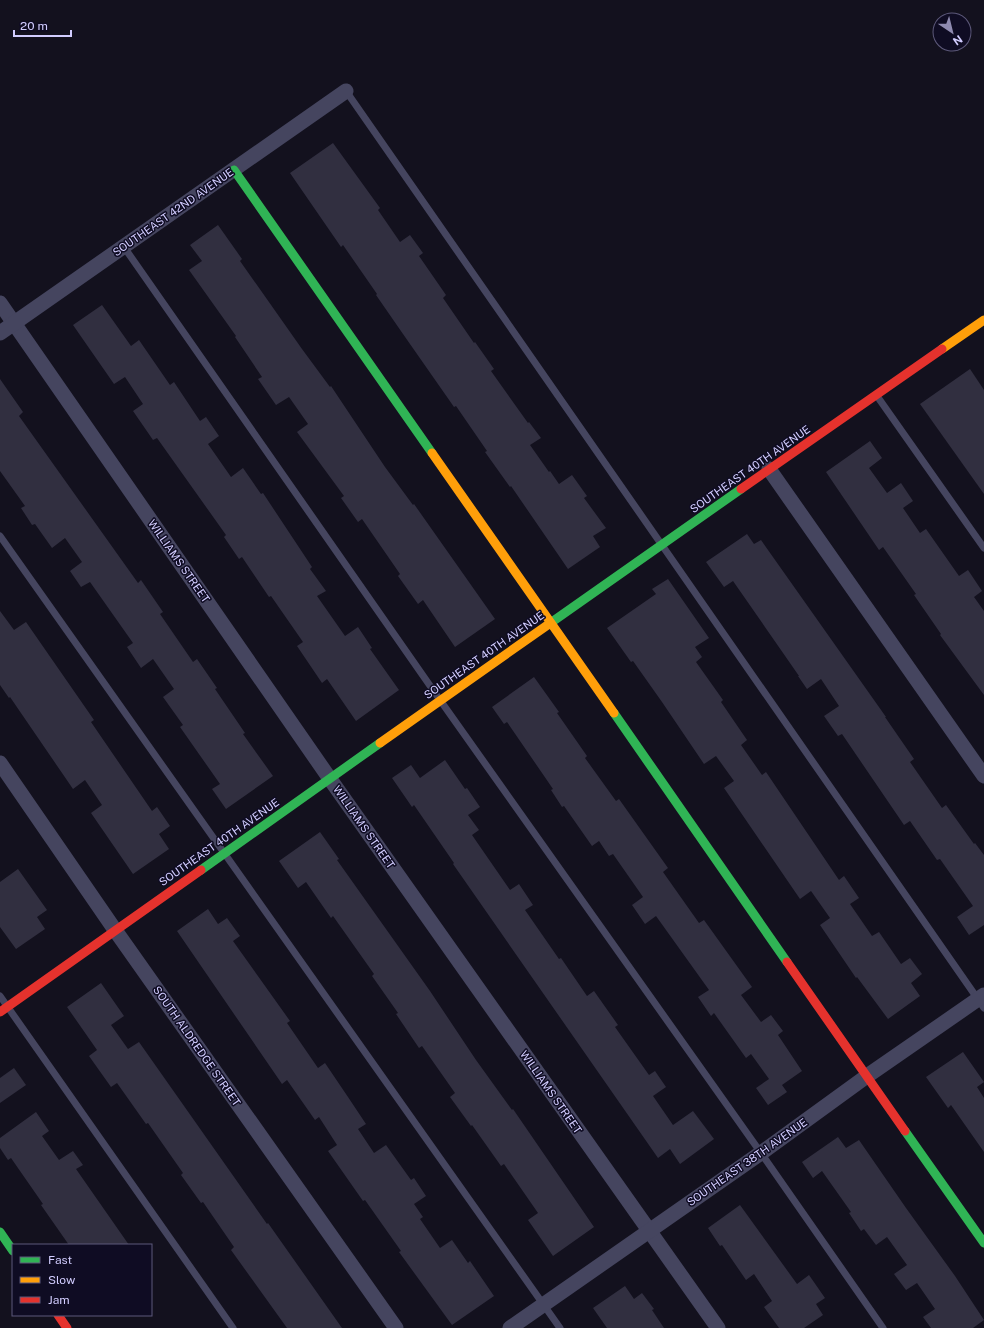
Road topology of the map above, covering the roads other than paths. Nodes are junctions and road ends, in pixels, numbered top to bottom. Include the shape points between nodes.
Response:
1 (346, 91) joint
2 (234, 170) junction
3 (124, 247) junction
4 (0, 303) edge
5 (984, 320) edge
6 (14, 323) junction
7 (0, 333) edge
8 (877, 395) junction
9 (769, 469) junction
10 (0, 536) edge
11 (662, 546) junction
12 (984, 548) edge
13 (550, 622) junction
14 (440, 700) junction
15 (0, 764) edge
16 (984, 776) edge
17 (330, 779) junction
18 (224, 853) junction
19 (115, 930) junction
20 (0, 996) edge
21 (982, 1001) edge
22 (4, 1009) edge
23 (868, 1076) junction
24 (761, 1153) junction
25 (649, 1230) junction
26 (0, 1232) edge
27 (984, 1243) edge
28 (12, 1250) edge
29 (543, 1304) junction
30 (59, 1316) edge
31 (67, 1328) edge
32 (233, 1328) edge
33 (396, 1328) edge
34 (510, 1328) edge
35 (560, 1328) edge
36 (718, 1328) edge
37 (883, 1328) edge

1 - 2 street, SOUTHEAST 42ND AVENUE
1 - 11 lane
2 - 3 street, SOUTHEAST 42ND AVENUE
2 - 13 street
3 - 6 street, SOUTHEAST 42ND AVENUE
3 - 14 lane
4 - 6 street, WILLIAMS STREET
5 - 8 street, SOUTHEAST 40TH AVENUE
6 - 7 street, SOUTHEAST 42ND AVENUE
6 - 17 street, WILLIAMS STREET
8 - 9 street, SOUTHEAST 40TH AVENUE
8 - 12 lane
9 - 11 street, SOUTHEAST 40TH AVENUE
9 - 16 street
10 - 18 lane
11 - 13 street, SOUTHEAST 40TH AVENUE
11 - 21 lane
13 - 14 street, SOUTHEAST 40TH AVENUE
13 - 23 street
14 - 17 street, SOUTHEAST 40TH AVENUE
14 - 24 lane
15 - 19 street, SOUTH ALDREDGE STREET
17 - 18 street, SOUTHEAST 40TH AVENUE
17 - 25 street, WILLIAMS STREET
18 - 19 street, SOUTHEAST 40TH AVENUE
18 - 29 lane
19 - 22 street, SOUTHEAST 40TH AVENUE
19 - 33 street, SOUTH ALDREDGE STREET
20 - 22 lane
21 - 23 street, SOUTHEAST 38TH AVENUE
22 - 32 lane
23 - 24 street, SOUTHEAST 38TH AVENUE
23 - 27 street
24 - 25 street, SOUTHEAST 38TH AVENUE
24 - 37 lane
25 - 29 street, SOUTHEAST 38TH AVENUE
25 - 36 street, WILLIAMS STREET
26 - 28 street
29 - 34 street, SOUTHEAST 38TH AVENUE
29 - 35 lane
30 - 31 street

